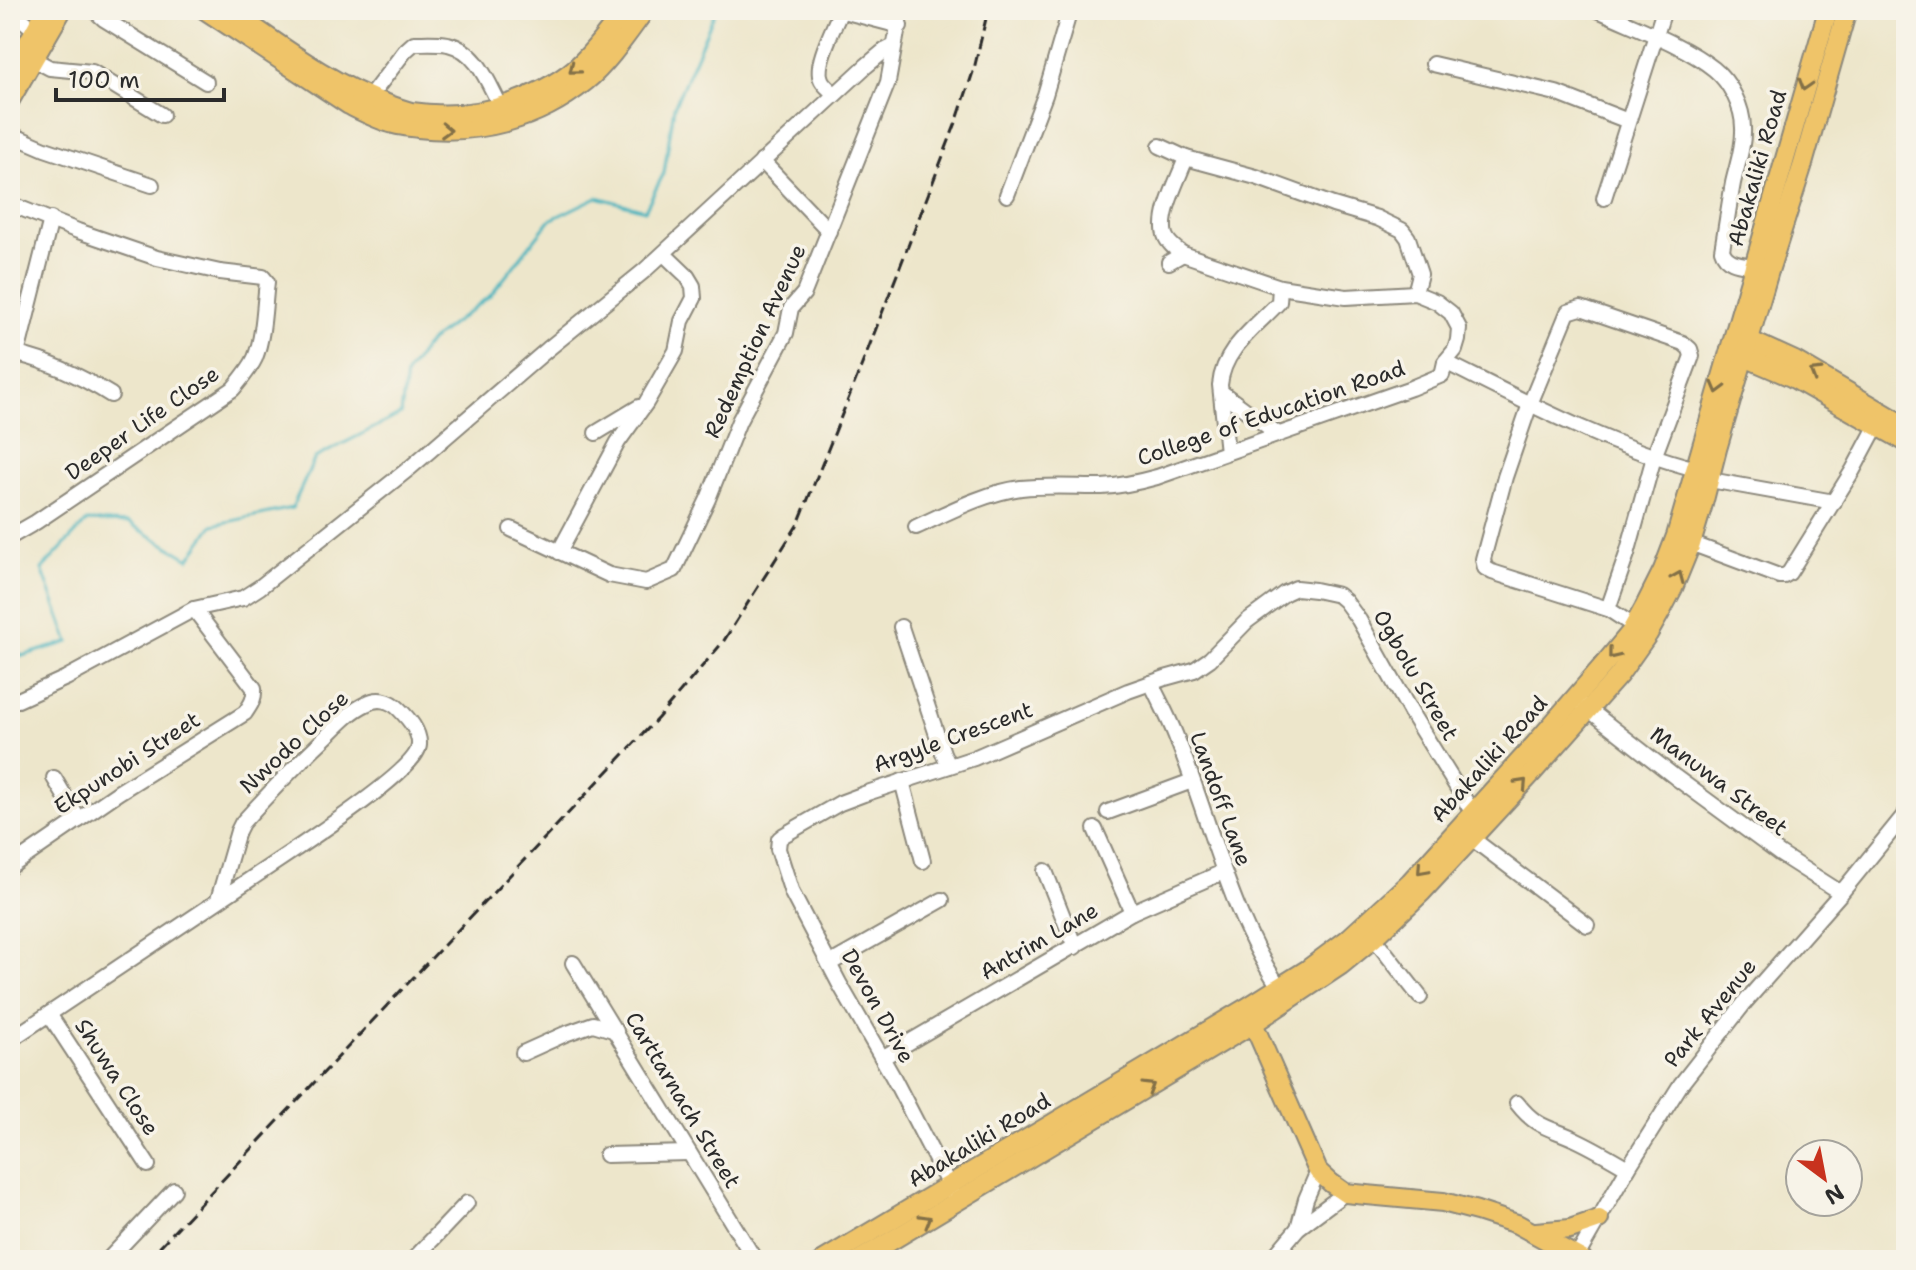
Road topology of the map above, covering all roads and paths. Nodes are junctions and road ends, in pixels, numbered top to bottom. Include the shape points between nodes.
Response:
1 (10, 10) edge
2 (46, 10) edge
3 (62, 10) edge
4 (94, 10) edge
5 (205, 10) edge
6 (229, 10) edge
7 (625, 10) edge
8 (645, 10) edge
9 (840, 10) edge
10 (901, 10) edge
11 (1070, 10) edge
12 (1598, 10) edge
13 (1664, 10) edge
14 (1828, 10) edge
15 (1847, 10) edge
16 (900, 26) junction
17 (34, 29) junction
18 (1656, 37) junction
19 (894, 46) junction
20 (33, 59) junction
21 (1433, 64) dead end
22 (10, 75) edge
23 (206, 82) dead end
24 (834, 94) junction
25 (369, 98) junction
26 (10, 100) edge
27 (501, 107) junction
28 (162, 115) dead end
29 (1628, 121) junction
30 (10, 134) edge
31 (1160, 146) dead end
32 (1186, 158) junction
33 (762, 161) junction
34 (152, 185) dead end
35 (1007, 195) dead end
36 (1604, 198) dead end
37 (10, 204) edge
38 (51, 219) junction
39 (829, 231) junction
40 (664, 254) junction
41 (1183, 254) junction
42 (1169, 262) dead end
43 (1754, 266) junction
44 (1280, 287) junction
45 (1415, 293) junction
46 (1739, 345) junction
47 (17, 354) junction
48 (1445, 362) junction
49 (10, 368) edge
50 (1221, 392) junction
51 (111, 395) dead end
52 (646, 403) junction
53 (1530, 404) junction
54 (1877, 425) junction
55 (1906, 426) edge
56 (596, 433) dead end
57 (1278, 434) junction
58 (1906, 442) edge
59 (1227, 452) junction
60 (1654, 457) junction
61 (1703, 474) junction
62 (1834, 502) junction
63 (916, 527) dead end
64 (511, 529) dead end
65 (10, 537) edge
66 (1684, 540) junction
67 (559, 552) junction
68 (194, 609) junction
69 (1608, 609) junction
70 (1634, 626) junction
71 (901, 627) dead end
72 (1151, 683) junction
73 (18, 700) dead end
74 (1582, 704) junction
75 (949, 766) junction
76 (54, 778) dead end
77 (902, 781) junction
78 (1192, 781) junction
79 (1108, 812) dead end
80 (1906, 813) edge
81 (79, 820) junction
82 (1472, 826) junction
83 (1095, 829) dead end
84 (778, 844) joint
85 (923, 861) dead end
86 (10, 867) edge
87 (1045, 871) dead end
88 (1223, 872) junction
89 (1841, 893) junction
90 (1406, 897) junction
91 (218, 900) junction
92 (942, 900) dead end
93 (1132, 912) junction
94 (1587, 925) dead end
95 (1374, 938) junction
96 (1075, 947) junction
97 (573, 963) dead end
98 (829, 964) junction
99 (1284, 994) junction
100 (1420, 997) dead end
101 (49, 1014) junction
102 (1250, 1016) junction
103 (616, 1031) junction
104 (10, 1040) edge
105 (523, 1053) dead end
106 (882, 1058) junction
107 (1517, 1103) dead end
108 (689, 1153) junction
109 (606, 1155) dead end
110 (148, 1165) dead end
111 (1628, 1168) junction
112 (1331, 1182) junction
113 (174, 1190) dead end
114 (953, 1194) junction
115 (467, 1203) dead end
116 (1599, 1219) junction
117 (1298, 1228) junction
118 (1535, 1232) junction
119 (1579, 1259) edge
120 (108, 1260) edge
121 (413, 1260) edge
122 (755, 1260) edge
123 (824, 1260) edge
124 (859, 1260) edge
125 (1271, 1260) edge

1 - 17 street
2 - 17 main road
3 - 20 main road
4 - 23 street
5 -> 8 main road via 349,105 394,124 441,130 511,121 553,103 594,74
6 - 25 main road
7 -> 27 main road via 575,69 555,84
9 - 16 street
9 - 24 street via 819,73
10 - 16 street, Redemption Avenue
11 - 35 street
12 - 18 street
13 - 18 street
14 -> 43 main road, Abakaliki Road
15 - 46 main road, Abakaliki Road via 1803,164
16 - 19 street, Redemption Avenue
17 - 22 main road
18 - 29 street
18 - 43 street via 1713,68 1737,101 1741,149 1722,250 1730,260
19 - 24 street
19 - 39 street, Redemption Avenue via 888,82
20 - 26 main road
20 - 28 street via 50,68 92,72
21 - 29 street via 1556,93
24 - 33 street
25 - 27 main road via 434,113
25 - 27 street via 414,43 449,44 482,68
29 - 36 street
30 - 34 street
31 - 32 street
32 - 41 street via 1164,224 1167,239
32 - 45 street via 1256,177 1402,230 1420,274
33 - 39 street
33 - 40 street
37 - 38 street, Deeper Life Close
38 - 47 street
38 - 65 street, Deeper Life Close via 157,258 263,277 267,282 254,359 233,389
39 - 67 street, Redemption Avenue via 674,570 646,582 609,575
40 - 52 street via 687,276 694,298 676,351
40 - 68 street via 260,587 243,598
41 - 42 street
41 - 44 street
43 - 46 main road, Abakaliki Road
44 - 45 street via 1346,297
44 - 50 street, College of Education Road via 1279,302 1225,362
45 - 48 street via 1437,302 1458,323 1455,350
46 - 54 main road
55 -> 46 main road via 1795,361
46 - 61 main road, Abakaliki Road
47 - 49 street
47 - 51 street via 78,376
48 - 53 street
48 - 57 street, College of Education Road via 1442,375
50 - 57 street, College of Education Road
50 - 59 street
52 - 56 street
52 - 67 street via 618,442
53 - 60 street
53 - 60 street via 1568,312 1581,308 1683,343 1692,356
53 - 69 street via 1499,497 1485,568
54 - 58 main road
54 - 62 street
57 - 59 street, College of Education Road
59 - 63 street, College of Education Road via 1137,483 1017,488
60 - 61 street
60 - 69 street
61 - 62 street
61 - 66 main road, Abakaliki Road
62 - 66 street via 1784,576
64 - 67 street, Redemption Avenue
66 - 70 main road, Abakaliki Road
74 -> 66 main road, Abakaliki Road via 1619,675 1648,634 1673,588
68 - 73 street
68 - 81 street, Ekpunobi Street via 254,688 252,703 245,713
69 - 70 street
70 -> 74 main road, Abakaliki Road
71 - 75 street
72 - 75 street, Argyle Crescent
72 - 78 street, Landoff Lane
72 - 82 street, Ogbolu Street via 1194,670 1291,589 1338,595 1359,620
74 - 82 main road, Abakaliki Road
74 - 89 street, Manuwa Street via 1780,854
75 - 77 street, Argyle Crescent
76 - 81 street
77 - 84 street, Argyle Crescent via 840,803 784,835
77 - 85 street
78 - 79 street
78 - 88 street, Landoff Lane
80 - 89 street, Park Avenue
81 - 86 street, Ekpunobi Street
82 - 90 main road, Abakaliki Road
82 - 94 street
83 - 93 street
84 - 98 street, Devon Drive via 792,893
87 - 96 street
88 - 93 street, Antrim Lane
88 - 99 street, Landoff Lane
89 - 111 street, Park Avenue via 1706,1052
90 - 95 main road, Abakaliki Road
90 - 99 main road, Abakaliki Road via 1320,960
91 - 91 street, Nwodo Close via 338,820 415,757 420,747 417,732 396,706 382,699 366,703 292,768 242,823
91 - 101 street, Nwodo Close
92 - 98 street
93 - 96 street, Antrim Lane
95 - 99 main road, Abakaliki Road via 1341,965
95 - 100 street
96 - 106 street, Antrim Lane
97 - 103 street, Carttarnach Street
98 - 106 street, Devon Drive
99 - 102 main road, Abakaliki Road
101 - 104 street, Nwodo Close
101 - 110 street, Shuwa Close
102 - 112 main road via 1285,1099
102 - 114 main road, Abakaliki Road
103 - 105 street via 593,1024
103 - 108 street, Carttarnach Street
106 - 114 street, Devon Drive
107 - 111 street via 1539,1125
108 - 109 street
108 - 122 street, Carttarnach Street
111 - 116 street, Park Avenue
112 - 117 street
112 - 117 street via 1306,1199
112 - 118 main road via 1443,1202
113 - 120 street
114 - 123 main road, Abakaliki Road
124 -> 114 main road, Abakaliki Road
115 - 121 street
116 - 118 main road via 1570,1229
116 - 119 street, Park Avenue
117 - 125 street
118 - 119 main road

